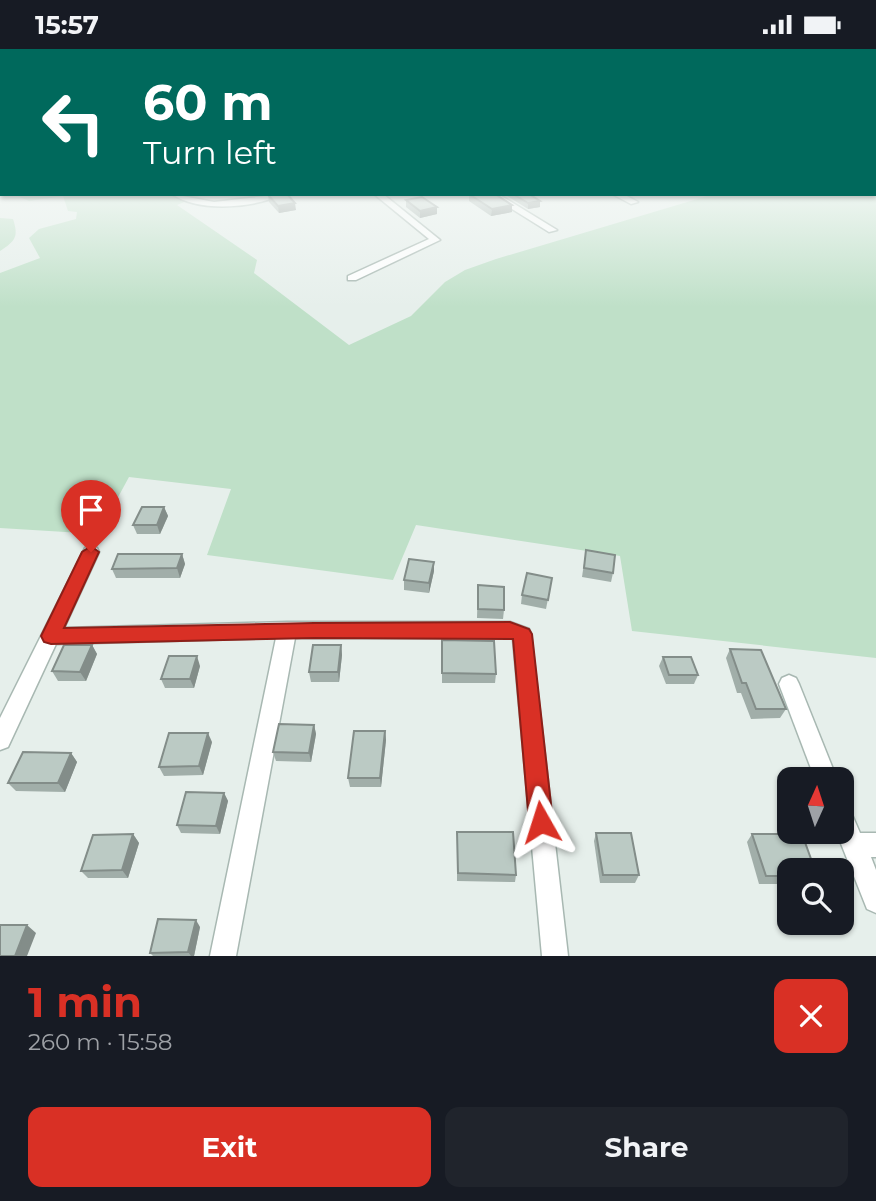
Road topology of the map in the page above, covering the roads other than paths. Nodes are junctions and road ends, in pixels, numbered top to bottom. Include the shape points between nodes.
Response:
1 (413, 222) edge
2 (539, 222) edge
3 (552, 230) dead end
4 (352, 278) dead end
5 (91, 552) dead end
6 (287, 630) junction
7 (51, 636) junction
8 (789, 684) dead end
9 (0, 740) edge
10 (821, 767) edge
11 (864, 845) edge
12 (876, 900) edge
13 (222, 956) edge
14 (555, 956) edge

1 - 4 street via 435,240
2 - 3 street
5 - 7 street
6 - 7 street
6 - 13 street
6 - 14 street via 510,630 522,634
7 - 9 street
8 - 10 street
11 - 12 street

